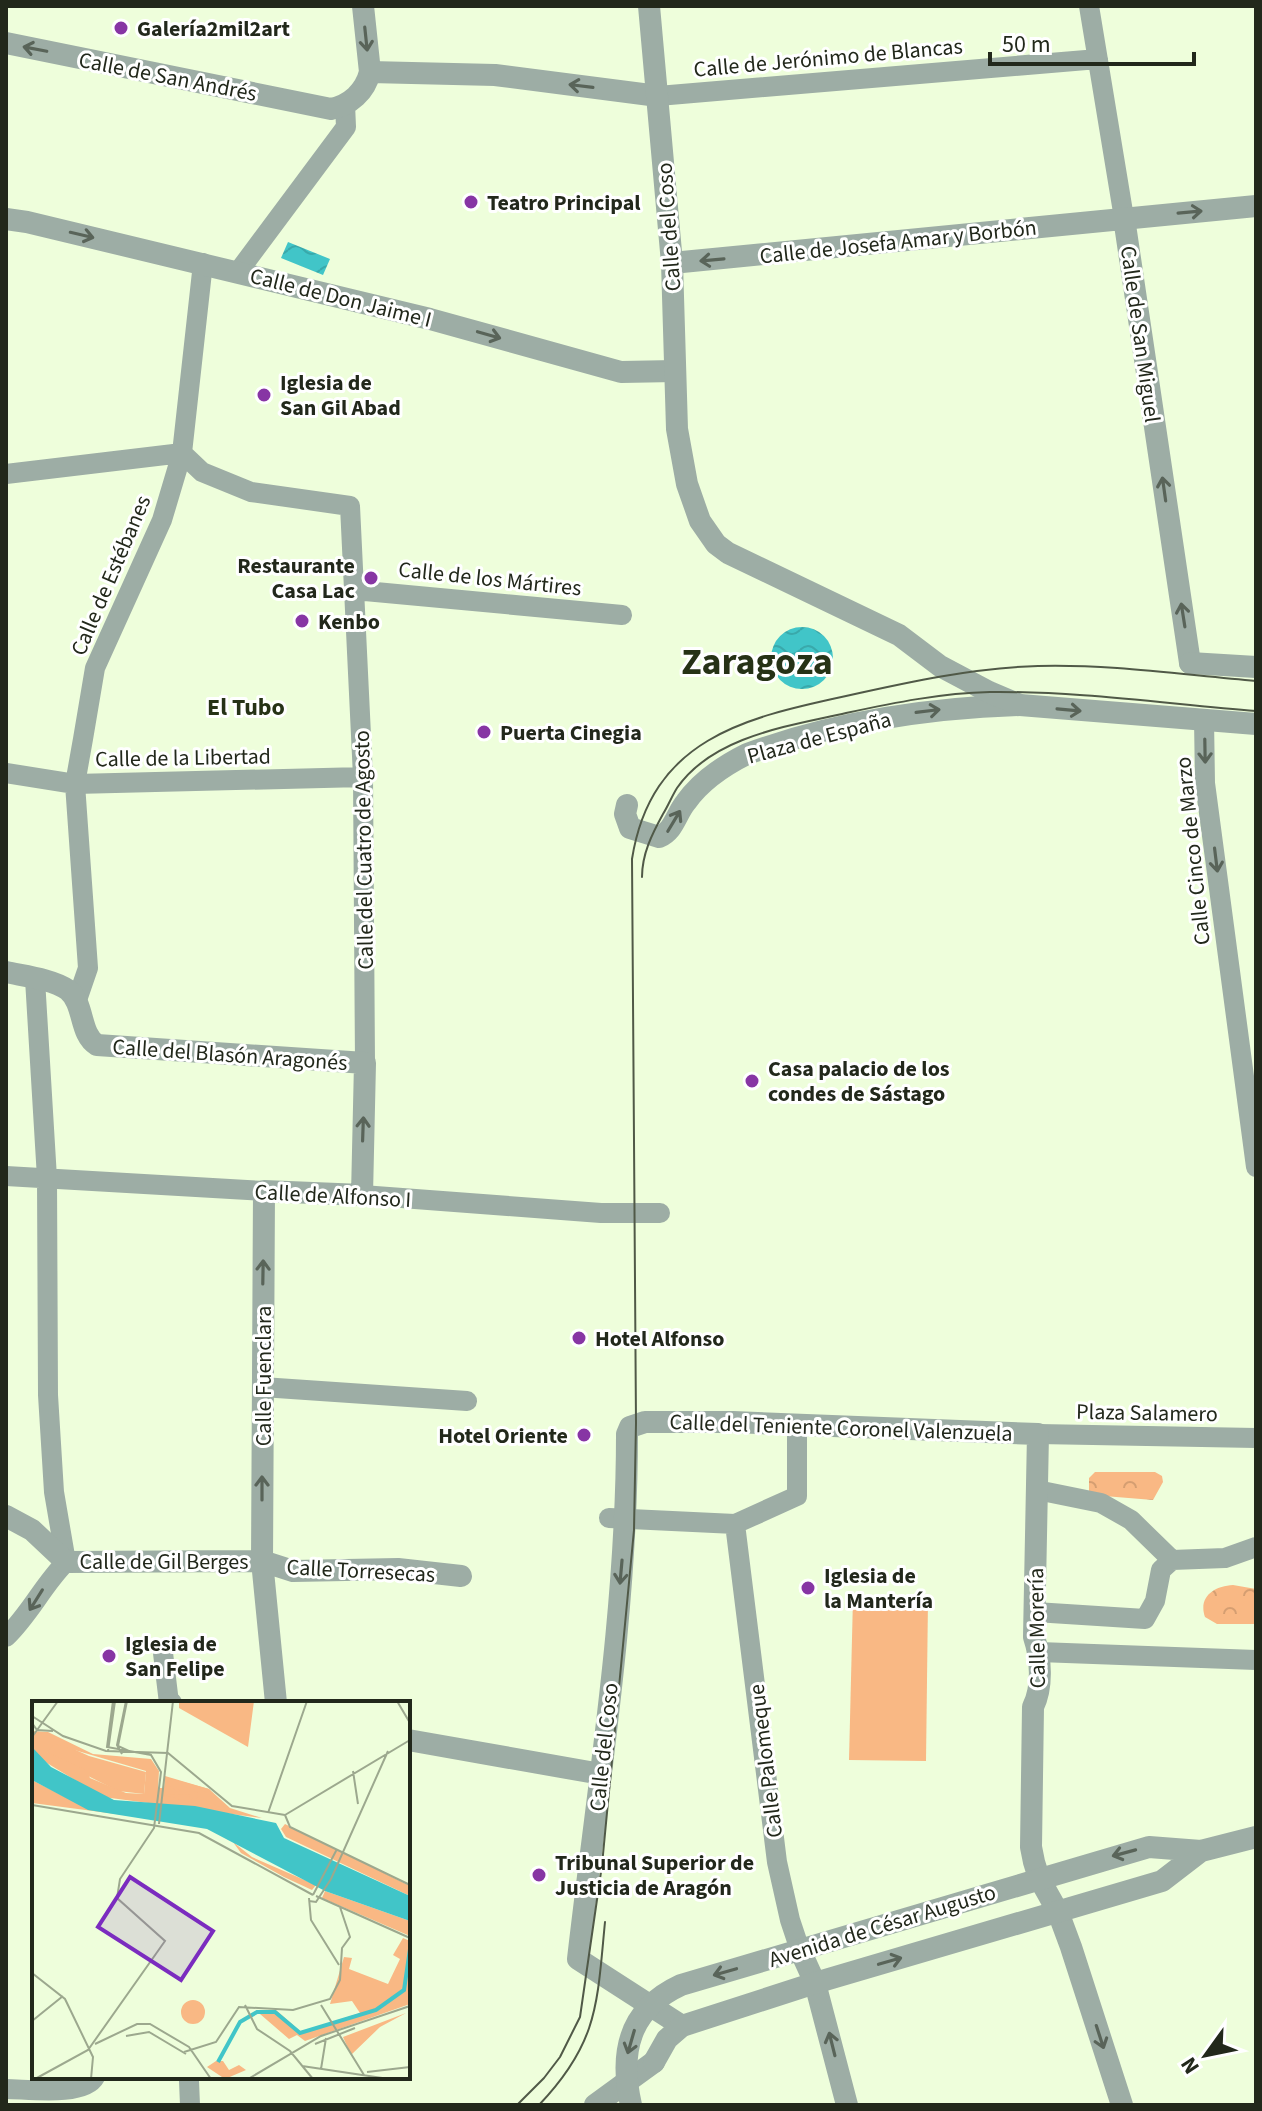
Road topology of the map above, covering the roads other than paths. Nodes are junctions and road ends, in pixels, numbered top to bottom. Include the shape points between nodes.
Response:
1 (363, 6) edge
2 (649, 6) edge
3 (1089, 6) edge
4 (6, 43) edge
5 (1098, 59) junction
6 (370, 72) junction
7 (658, 96) junction
8 (345, 102) junction
9 (1256, 206) edge
10 (1124, 218) junction
11 (6, 219) edge
12 (203, 263) junction
13 (672, 263) junction
14 (238, 272) junction
15 (675, 371) junction
16 (182, 453) junction
17 (6, 474) edge
18 (354, 590) junction
19 (622, 615) dead end
20 (1256, 667) edge
21 (1020, 705) junction
22 (1204, 719) junction
23 (1256, 724) edge
24 (6, 773) edge
25 (363, 777) junction
26 (75, 784) junction
27 (627, 805) dead end
28 (6, 972) edge
29 (35, 979) junction
30 (77, 1000) junction
31 (365, 1063) junction
32 (1256, 1167) edge
33 (6, 1176) edge
34 (47, 1178) junction
35 (264, 1191) junction
36 (362, 1195) junction
37 (660, 1213) dead end
38 (262, 1387) junction
39 (467, 1401) dead end
40 (656, 1422) joint
41 (797, 1425) junction
42 (1038, 1434) junction
43 (1256, 1438) edge
44 (1037, 1490) junction
45 (6, 1516) edge
46 (617, 1518) junction
47 (736, 1528) junction
48 (1256, 1547) edge
49 (1172, 1560) junction
50 (262, 1561) junction
51 (66, 1562) junction
52 (461, 1576) dead end
53 (1035, 1612) junction
54 (6, 1637) edge
55 (1039, 1652) junction
56 (163, 1653) dead end
57 (1256, 1660) edge
58 (170, 1701) edge
59 (276, 1701) edge
60 (410, 1740) edge
61 (601, 1774) junction
62 (1256, 1837) edge
63 (1201, 1851) junction
64 (1039, 1878) junction
65 (1058, 1912) junction
66 (800, 1950) junction
67 (815, 1983) junction
68 (649, 2005) junction
69 (682, 2026) junction
70 (93, 2080) edge
71 (189, 2081) dead end
72 (626, 2083) junction
73 (6, 2089) edge
74 (190, 2105) edge
75 (595, 2105) edge
76 (631, 2105) edge
77 (847, 2105) edge
78 (1122, 2105) edge

1 -> 6 street
2 - 7 street, Calle del Coso
3 - 5 street, Calle de San Miguel
8 -> 4 street, Calle de San Andrés
5 - 7 street, Calle de Jerónimo de Blancas
5 - 10 street, Calle de San Miguel
7 -> 6 street via 495,75
6 - 8 street
7 - 13 street, Calle del Coso
8 - 14 street via 346,127
10 -> 9 street, Calle de Josefa Amar y Borbón
10 -> 13 street, Calle de Josefa Amar y Borbón
20 -> 10 street, Calle de San Miguel via 1190,663
11 -> 12 street, Calle de Don Jaime I
12 - 14 street, Calle de Don Jaime I
12 - 16 street, Calle de Estébanes
13 - 15 street, Calle del Coso
14 -> 15 street, Calle de Don Jaime I via 621,372
15 - 21 street, Calle del Coso via 680,448 694,509 716,544 899,635 940,666
16 - 17 street
16 - 18 street, Calle del Cuatro de Agosto via 202,472 251,492 350,506
16 - 26 street, Calle de Estébanes via 162,520 95,668
18 - 19 street, Calle de los Mártires
18 - 25 street, Calle del Cuatro de Agosto
21 -> 22 street
27 -> 21 street, Plaza de España via 630,828 659,837 670,831 700,787 747,754 898,715
22 - 23 street
22 -> 32 street, Calle Cinco de Marzo via 1205,783
24 - 26 street, Calle de la Libertad
25 - 26 street, Calle de la Libertad
25 - 31 street, Calle del Cuatro de Agosto
26 - 30 street, Calle de Estébanes via 88,968
28 - 29 street
29 - 30 street via 67,989
29 - 34 street
30 - 31 street, Calle del Blasón Aragonés via 89,1037 97,1045
36 -> 31 street, Calle del Cuatro de Agosto
33 - 34 street, Calle de Alfonso I
34 - 35 street, Calle de Alfonso I
34 - 51 street via 48,1395 54,1492
35 - 36 street, Calle de Alfonso I
38 -> 35 street, Calle Fuenclara
36 - 37 street, Calle de Alfonso I
38 - 39 street
50 -> 38 street, Calle Fuenclara
40 - 41 street, Calle del Teniente Coronel Valenzuela
40 - 46 street, Calle del Coso via 630,1427 627,1434
41 - 42 street, Calle del Teniente Coronel Valenzuela
41 - 47 street via 797,1496
42 - 43 street, Plaza Salamero
42 - 44 street, Calle Morería
44 - 49 street via 1101,1503 1131,1520
44 - 53 street, Calle Morería
45 - 51 street via 32,1530
46 - 47 street
46 -> 61 street, Calle del Coso
47 - 66 street, Calle Palomeque via 777,1862
48 - 49 street via 1225,1558
49 - 53 street via 1161,1570 1145,1619
50 - 51 street, Calle de Gil Berges
50 - 52 street, Calle Torresecas via 293,1571 398,1569
50 - 59 street, Calle Fuenclara
51 -> 54 street
53 - 55 street, Calle Morería
55 - 57 street
55 - 64 street, Calle Morería via 1031,1847
56 - 58 street
60 - 61 street
61 - 68 street, Calle del Coso via 578,1959
62 - 63 street, Avenida de César Augusto
63 -> 64 street, Avenida de César Augusto via 1149,1847
63 - 65 street, Avenida de César Augusto via 1162,1881
64 - 65 street, Calle Morería
64 - 66 street, Avenida de César Augusto
67 -> 65 street, Avenida de César Augusto
65 -> 78 street, Calle Morería
66 - 67 street, Calle Palomeque
66 -> 68 street, Avenida de César Augusto via 687,1983
67 - 69 street, Avenida de César Augusto
77 -> 67 street, Calle Palomeque
68 - 69 street, Calle del Coso
68 -> 72 street via 629,2044
69 - 72 street via 654,2062
70 - 73 street via 70,2089
71 - 74 street
72 - 75 street
72 - 76 street

